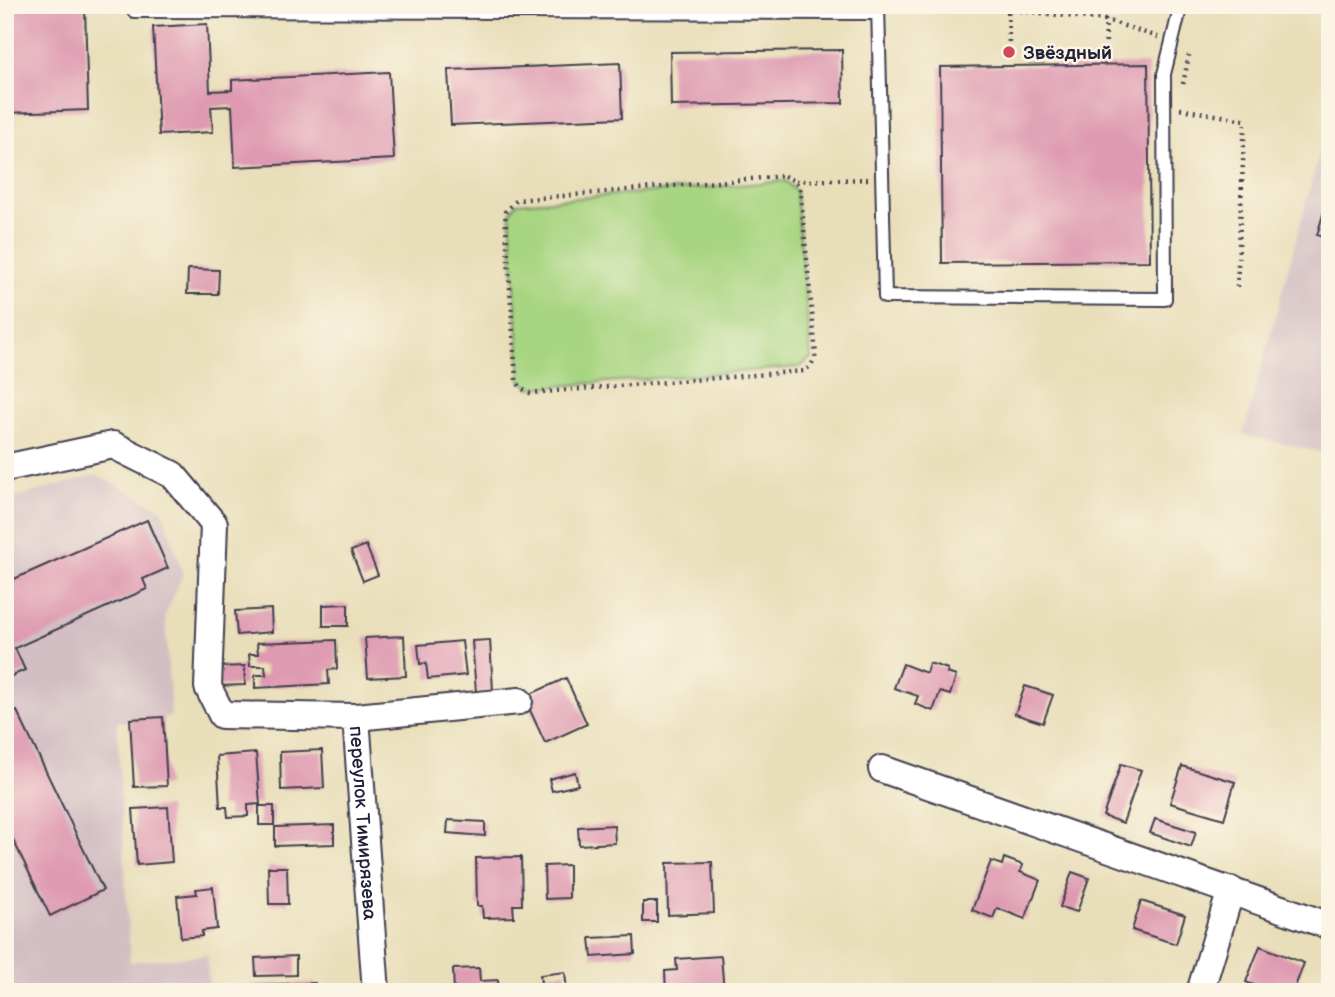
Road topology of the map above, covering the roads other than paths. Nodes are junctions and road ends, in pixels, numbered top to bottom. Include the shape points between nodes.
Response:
1 (134, 5) edge
2 (1181, 5) edge
3 (882, 9) edge
4 (5, 468) edge
5 (519, 701) dead end
6 (356, 717) junction
7 (882, 769) dead end
8 (1231, 890) junction
9 (1330, 926) edge
10 (376, 992) edge
11 (1200, 992) edge

1 - 3 lane via 134,11
2 - 3 lane via 1164,74 1165,299 885,297
4 - 6 street, переулок Тимирязева via 113,445 173,475 214,524 208,687 222,715
5 - 6 street
6 - 10 street, переулок Тимирязева
7 - 8 street
8 - 9 street
8 - 11 street

